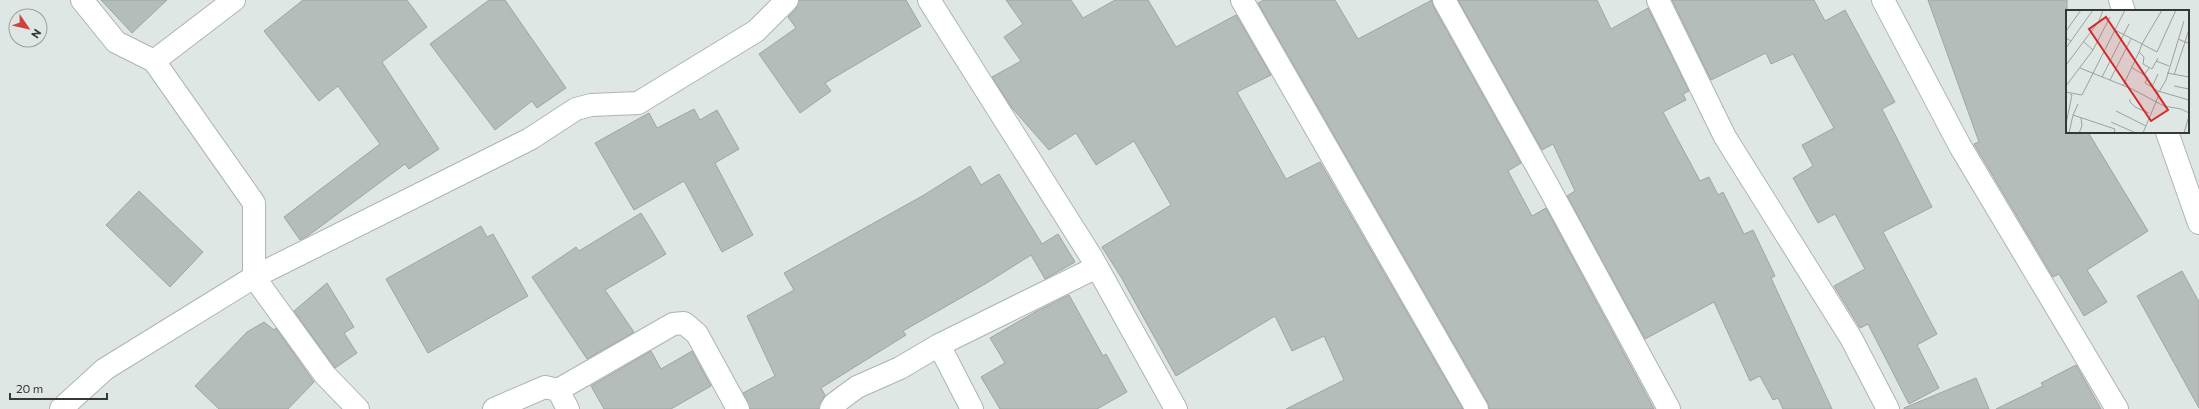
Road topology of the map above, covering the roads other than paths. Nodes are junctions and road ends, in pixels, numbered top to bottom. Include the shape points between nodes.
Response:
1 (82, 0) edge
2 (234, 0) edge
3 (787, 0) edge
4 (929, 0) edge
5 (1242, 0) edge
6 (1444, 0) edge
7 (1658, 0) edge
8 (1883, 0) edge
9 (2120, 0) edge
10 (2124, 10) edge
11 (154, 60) junction
12 (2167, 133) edge
13 (2199, 223) edge
14 (1097, 267) junction
15 (254, 277) junction
16 (939, 345) junction
17 (563, 400) edge
18 (1885, 408) edge
19 (61, 409) edge
20 (358, 409) edge
21 (494, 409) edge
22 (738, 409) edge
23 (831, 409) edge
24 (972, 409) edge
25 (1176, 409) edge
26 (1477, 409) edge
27 (1669, 409) edge
28 (2118, 409) edge

1 - 11 street via 116,42
2 - 11 street
3 - 15 street via 756,31 638,103 591,105 576,109 530,139
4 - 14 street
5 - 26 street
6 - 27 street
7 - 18 street via 1725,137 1851,338
8 - 28 street via 1960,146
9 - 10 street
11 - 15 street via 254,203
12 - 13 street
14 - 16 street
14 - 25 street
15 - 19 street via 105,369
15 - 20 street via 325,375
16 - 23 street via 900,368 857,387
16 - 24 street
17 - 21 street via 545,387
17 - 22 street via 673,324 684,323 697,334

